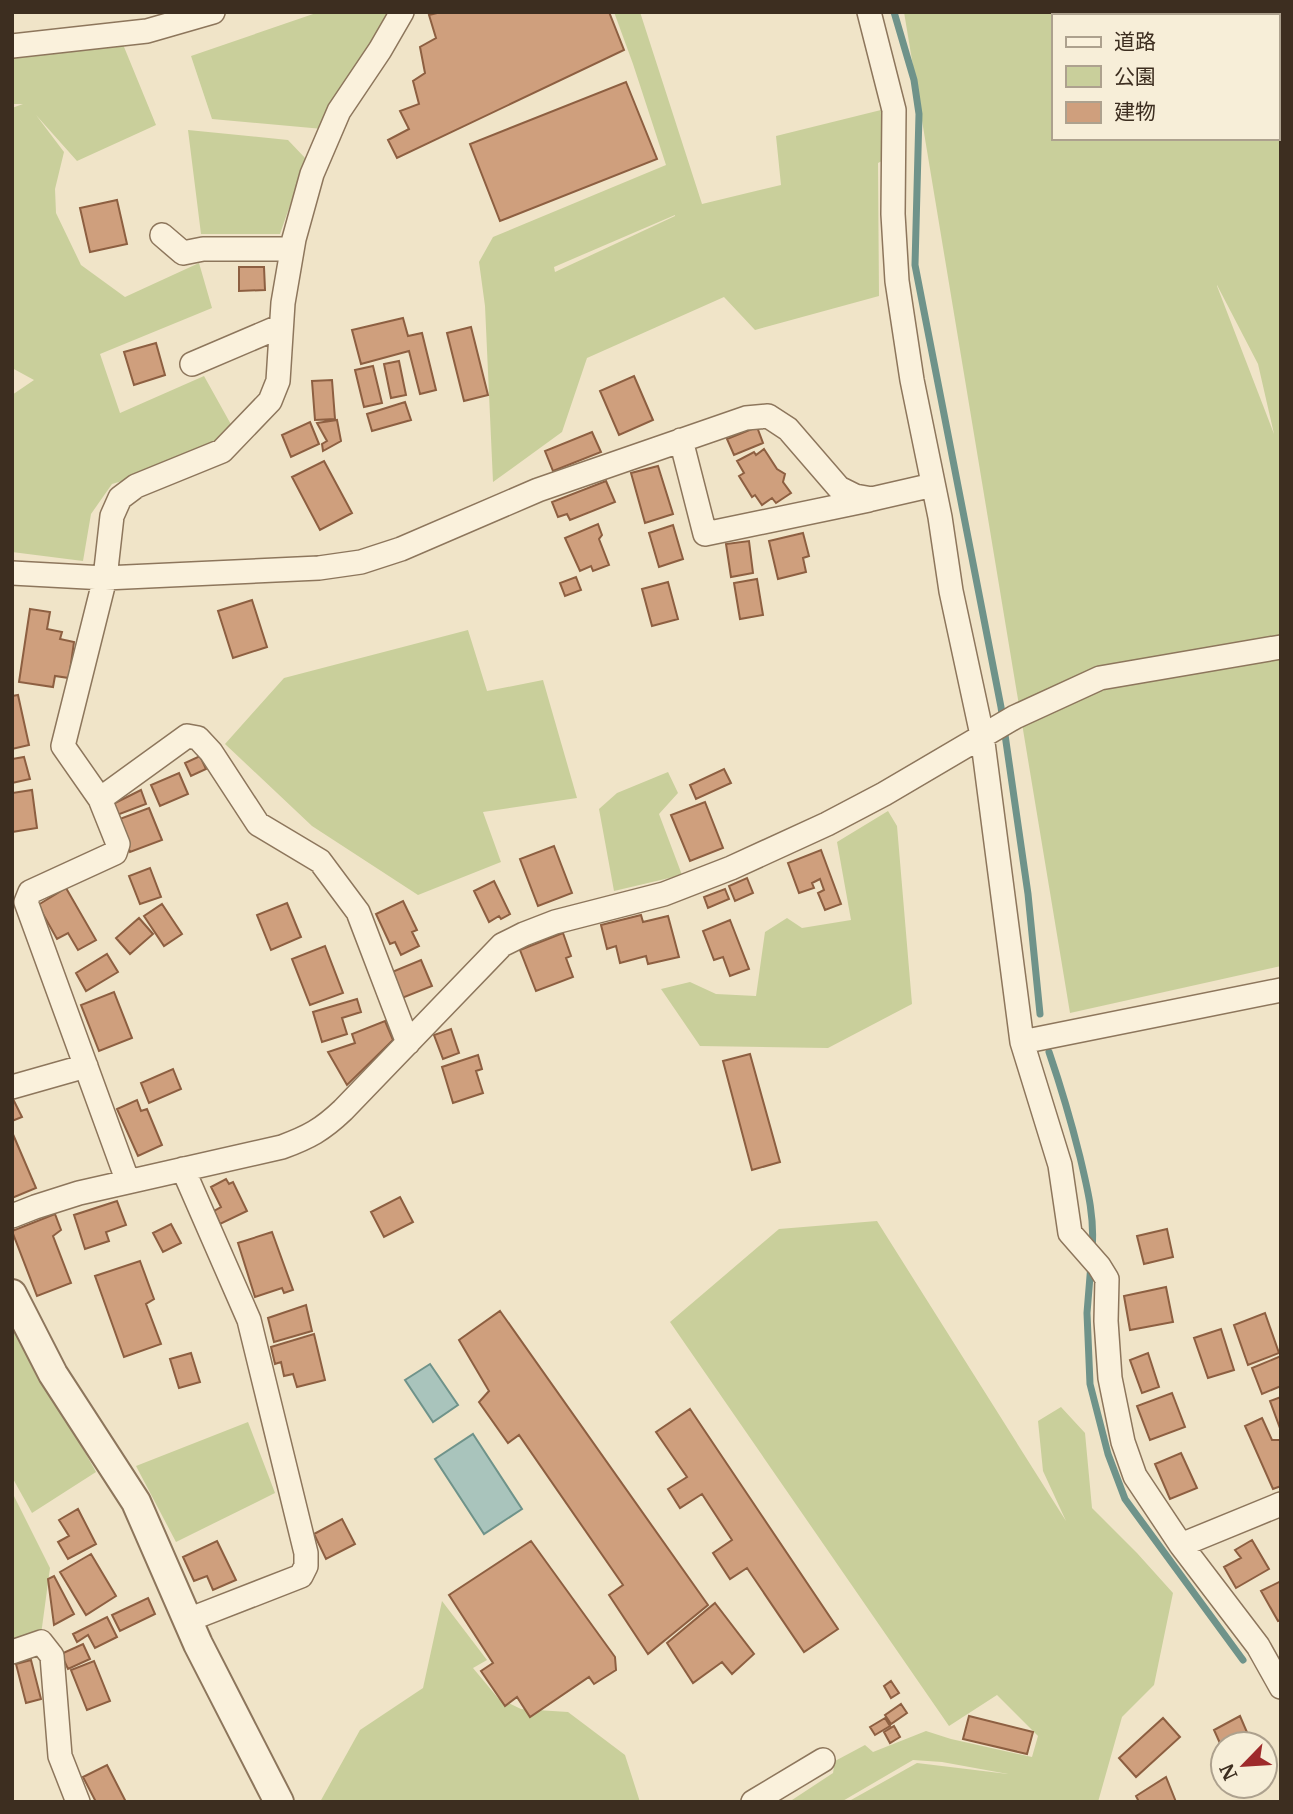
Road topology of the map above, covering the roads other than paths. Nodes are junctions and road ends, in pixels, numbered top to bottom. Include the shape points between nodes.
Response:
1 (213, 12) edge
2 (402, 12) edge
3 (869, 12) edge
4 (12, 46) edge
5 (162, 235) dead end
6 (292, 249) junction
7 (281, 326) junction
8 (192, 364) dead end
9 (681, 440) junction
10 (933, 485) junction
11 (872, 499) junction
12 (12, 573) edge
13 (105, 578) junction
14 (1281, 647) edge
15 (997, 726) junction
16 (100, 799) junction
17 (1281, 990) edge
18 (1022, 1042) junction
19 (408, 1043) junction
20 (86, 1066) junction
21 (12, 1087) edge
22 (183, 1170) junction
23 (128, 1182) junction
24 (12, 1216) edge
25 (12, 1294) edge
26 (1281, 1504) edge
27 (1181, 1545) junction
28 (188, 1620) junction
29 (12, 1652) edge
30 (1281, 1687) edge
31 (823, 1760) dead end
32 (78, 1802) edge
33 (279, 1802) edge
34 (752, 1802) edge

1 - 4 street via 147,31
2 - 6 street via 339,111 312,174
3 - 10 street via 894,110 897,281
5 - 6 street via 183,253
6 - 7 street
7 - 8 street
7 - 13 street via 278,382 270,401 222,451 136,486 120,498 112,516
9 - 11 street via 746,418 768,416 788,429 838,488
9 - 11 street via 705,534
9 - 13 street via 538,490 360,562
10 - 11 street
10 - 15 street via 951,591
12 - 13 street
13 - 16 street via 63,746
14 - 15 street via 1100,678
15 - 18 street
15 - 19 street via 884,794 731,868 664,894 555,922 502,945
16 - 19 street via 187,736 198,738 258,824 320,861 358,912
16 - 20 street via 118,844 115,853 30,891 26,902
17 - 18 street
18 - 27 street via 1060,1165 1070,1233 1107,1279 1110,1378 1123,1441 1135,1476
19 - 22 street via 326,1127 307,1138
20 - 21 street
20 - 23 street
22 - 23 street
22 - 28 street via 249,1320 306,1553 301,1576
23 - 24 street
25 - 28 street via 53,1374 136,1502
26 - 27 street
27 - 30 street via 1258,1646
28 - 33 street
29 - 32 street via 41,1642 52,1656 60,1756
31 - 34 street

